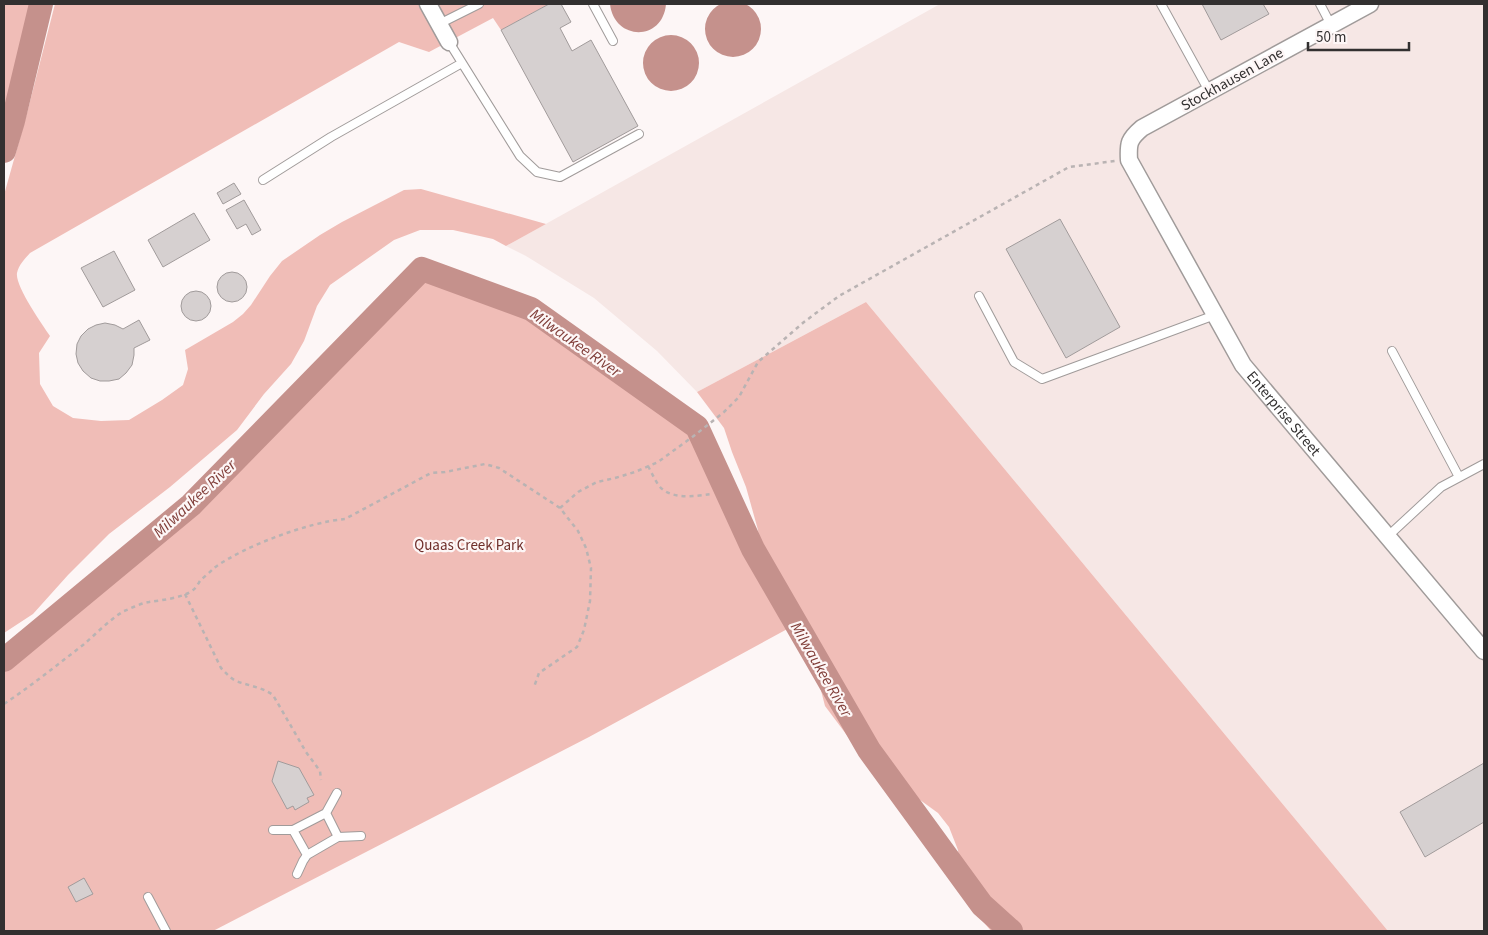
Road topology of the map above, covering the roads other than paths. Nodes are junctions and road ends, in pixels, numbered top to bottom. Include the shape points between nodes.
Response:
1 (428, 4) edge
2 (479, 4) edge
3 (593, 4) edge
4 (1161, 4) edge
5 (1320, 4) edge
6 (1370, 4) edge
7 (439, 24) junction
8 (1331, 25) junction
9 (613, 41) dead end
10 (449, 42) joint
11 (462, 63) junction
12 (1209, 91) junction
13 (639, 134) dead end
14 (1128, 153) joint
15 (263, 180) dead end
16 (979, 296) dead end
17 (1215, 315) junction
18 (1392, 351) dead end
19 (1484, 464) edge
20 (1459, 477) junction
21 (1387, 537) junction
22 (1484, 651) edge
23 (337, 793) dead end
24 (326, 813) junction
25 (273, 830) dead end
26 (294, 830) junction
27 (361, 836) dead end
28 (338, 837) junction
29 (307, 855) junction
30 (297, 874) dead end
31 (148, 897) dead end
32 (166, 931) edge

1 - 7 street
2 - 7 lane
3 - 9 lane
4 - 12 lane
5 - 8 lane
6 - 8 street, Stockhausen Lane
7 - 10 street
8 - 12 street, Stockhausen Lane
10 - 11 lane
11 - 13 lane via 520,156 537,172 560,177
11 - 15 lane via 331,137
12 - 14 street, Stockhausen Lane via 1142,128 1132,136
14 - 17 street, Enterprise Street
16 - 17 lane via 1014,362 1042,379
17 - 21 street, Enterprise Street via 1243,365
18 - 20 lane
19 - 20 lane
20 - 21 lane via 1441,487
21 - 22 street, Enterprise Street
23 - 24 lane
24 - 26 lane
24 - 28 lane
25 - 26 lane
26 - 29 lane
27 - 28 lane
28 - 29 lane
29 - 30 lane
31 - 32 lane

